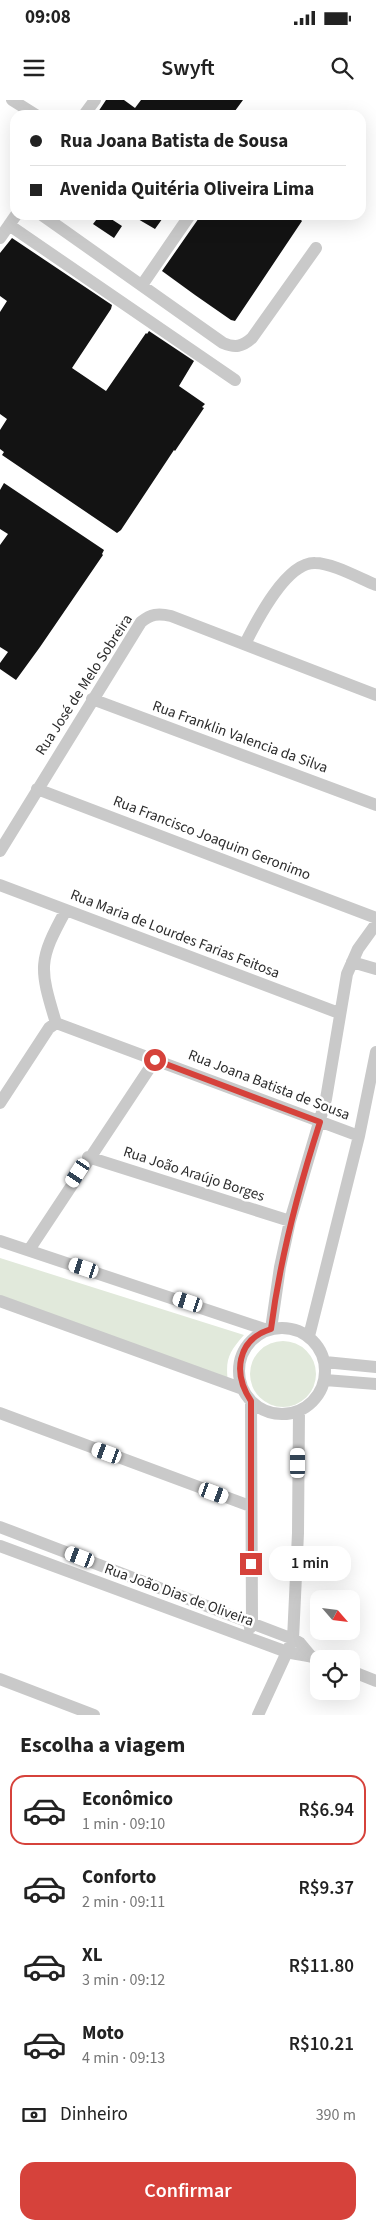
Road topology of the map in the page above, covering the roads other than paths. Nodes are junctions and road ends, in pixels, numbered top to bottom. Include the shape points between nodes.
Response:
1 (12, 100) edge
2 (28, 110) edge
3 (12, 220) edge
4 (49, 220) edge
5 (187, 220) edge
6 (0, 238) edge
7 (316, 248) dead end
8 (142, 285) junction
9 (235, 380) dead end
10 (376, 585) edge
11 (245, 644) junction
12 (376, 695) edge
13 (92, 699) junction
14 (37, 789) junction
15 (376, 805) edge
16 (0, 851) edge
17 (0, 885) edge
18 (66, 910) junction
19 (376, 918) edge
20 (376, 924) edge
21 (352, 962) junction
22 (376, 969) edge
23 (340, 1013) junction
24 (56, 1023) junction
25 (376, 1052) edge
26 (155, 1060) junction
27 (374, 1078) edge
28 (0, 1103) edge
29 (320, 1122) junction
30 (359, 1136) junction
31 (88, 1157) junction
32 (290, 1222) junction
33 (0, 1240) edge
34 (29, 1250) junction
35 (0, 1301) edge
36 (269, 1329) junction
37 (309, 1336) junction
38 (325, 1362) junction
39 (376, 1367) edge
40 (325, 1380) junction
41 (376, 1384) edge
42 (243, 1389) junction
43 (251, 1401) junction
44 (299, 1411) junction
45 (0, 1413) edge
46 (250, 1506) junction
47 (0, 1527) edge
48 (46, 1544) junction
49 (0, 1546) edge
50 (39, 1560) junction
51 (252, 1622) junction
52 (247, 1637) junction
53 (293, 1639) junction
54 (287, 1652) junction
55 (310, 1652) edge
56 (310, 1657) edge
57 (360, 1675) edge
58 (0, 1679) edge
59 (376, 1681) edge
60 (94, 1715) edge
61 (258, 1715) edge

1 - 2 street
3 - 6 street
3 - 9 street
4 - 8 street
5 - 8 street
7 - 8 street via 252,338 241,346 223,343
10 - 11 street via 322,563 304,564 285,580
11 - 12 street, Rua José de Melo Sobreira
11 - 13 street, Rua José de Melo Sobreira via 171,616 150,615 141,622
13 - 14 street, Rua José de Melo Sobreira
13 - 15 street, Rua Franklin Valencia da Silva
14 - 16 street, Rua José de Melo Sobreira
14 - 19 street, Rua Francisco Joaquim Geronimo
17 - 18 street, Rua Maria de Lourdes Farias Feitosa
18 - 23 street, Rua Maria de Lourdes Farias Feitosa
18 - 24 street via 44,952 46,989
20 - 21 street
21 - 22 street
21 - 23 street via 343,989
23 - 29 street
24 - 26 street, Rua Joana Batista de Sousa
24 - 28 street via 49,1028
25 - 27 street
26 - 29 street, Rua Joana Batista de Sousa
26 - 31 street
27 - 30 street
29 - 30 street, Rua Joana Batista de Sousa
29 - 32 street
30 - 37 street
31 - 32 street, Rua João Araújo Borges
31 - 34 street
32 - 36 street
33 - 34 street
34 - 36 street
35 - 42 street
36 - 37 street via 290,1328
36 - 42 street via 255,1337 240,1361
37 - 38 street
38 - 39 street
38 - 40 street
40 - 41 street
40 - 44 street via 318,1395
42 - 43 street
43 - 44 street via 273,1413
43 - 46 street
44 - 53 street
45 - 46 street
46 - 51 street
47 - 48 street
48 - 50 street
48 - 51 street
49 - 50 street, Rua João Dias de Oliveira
50 - 52 street, Rua João Dias de Oliveira
51 - 52 street
51 - 53 street
52 - 54 street, Rua João Dias de Oliveira
53 - 54 street
53 - 55 street
54 - 56 street, Rua João Dias de Oliveira
54 - 61 street
57 - 59 street
58 - 60 street

